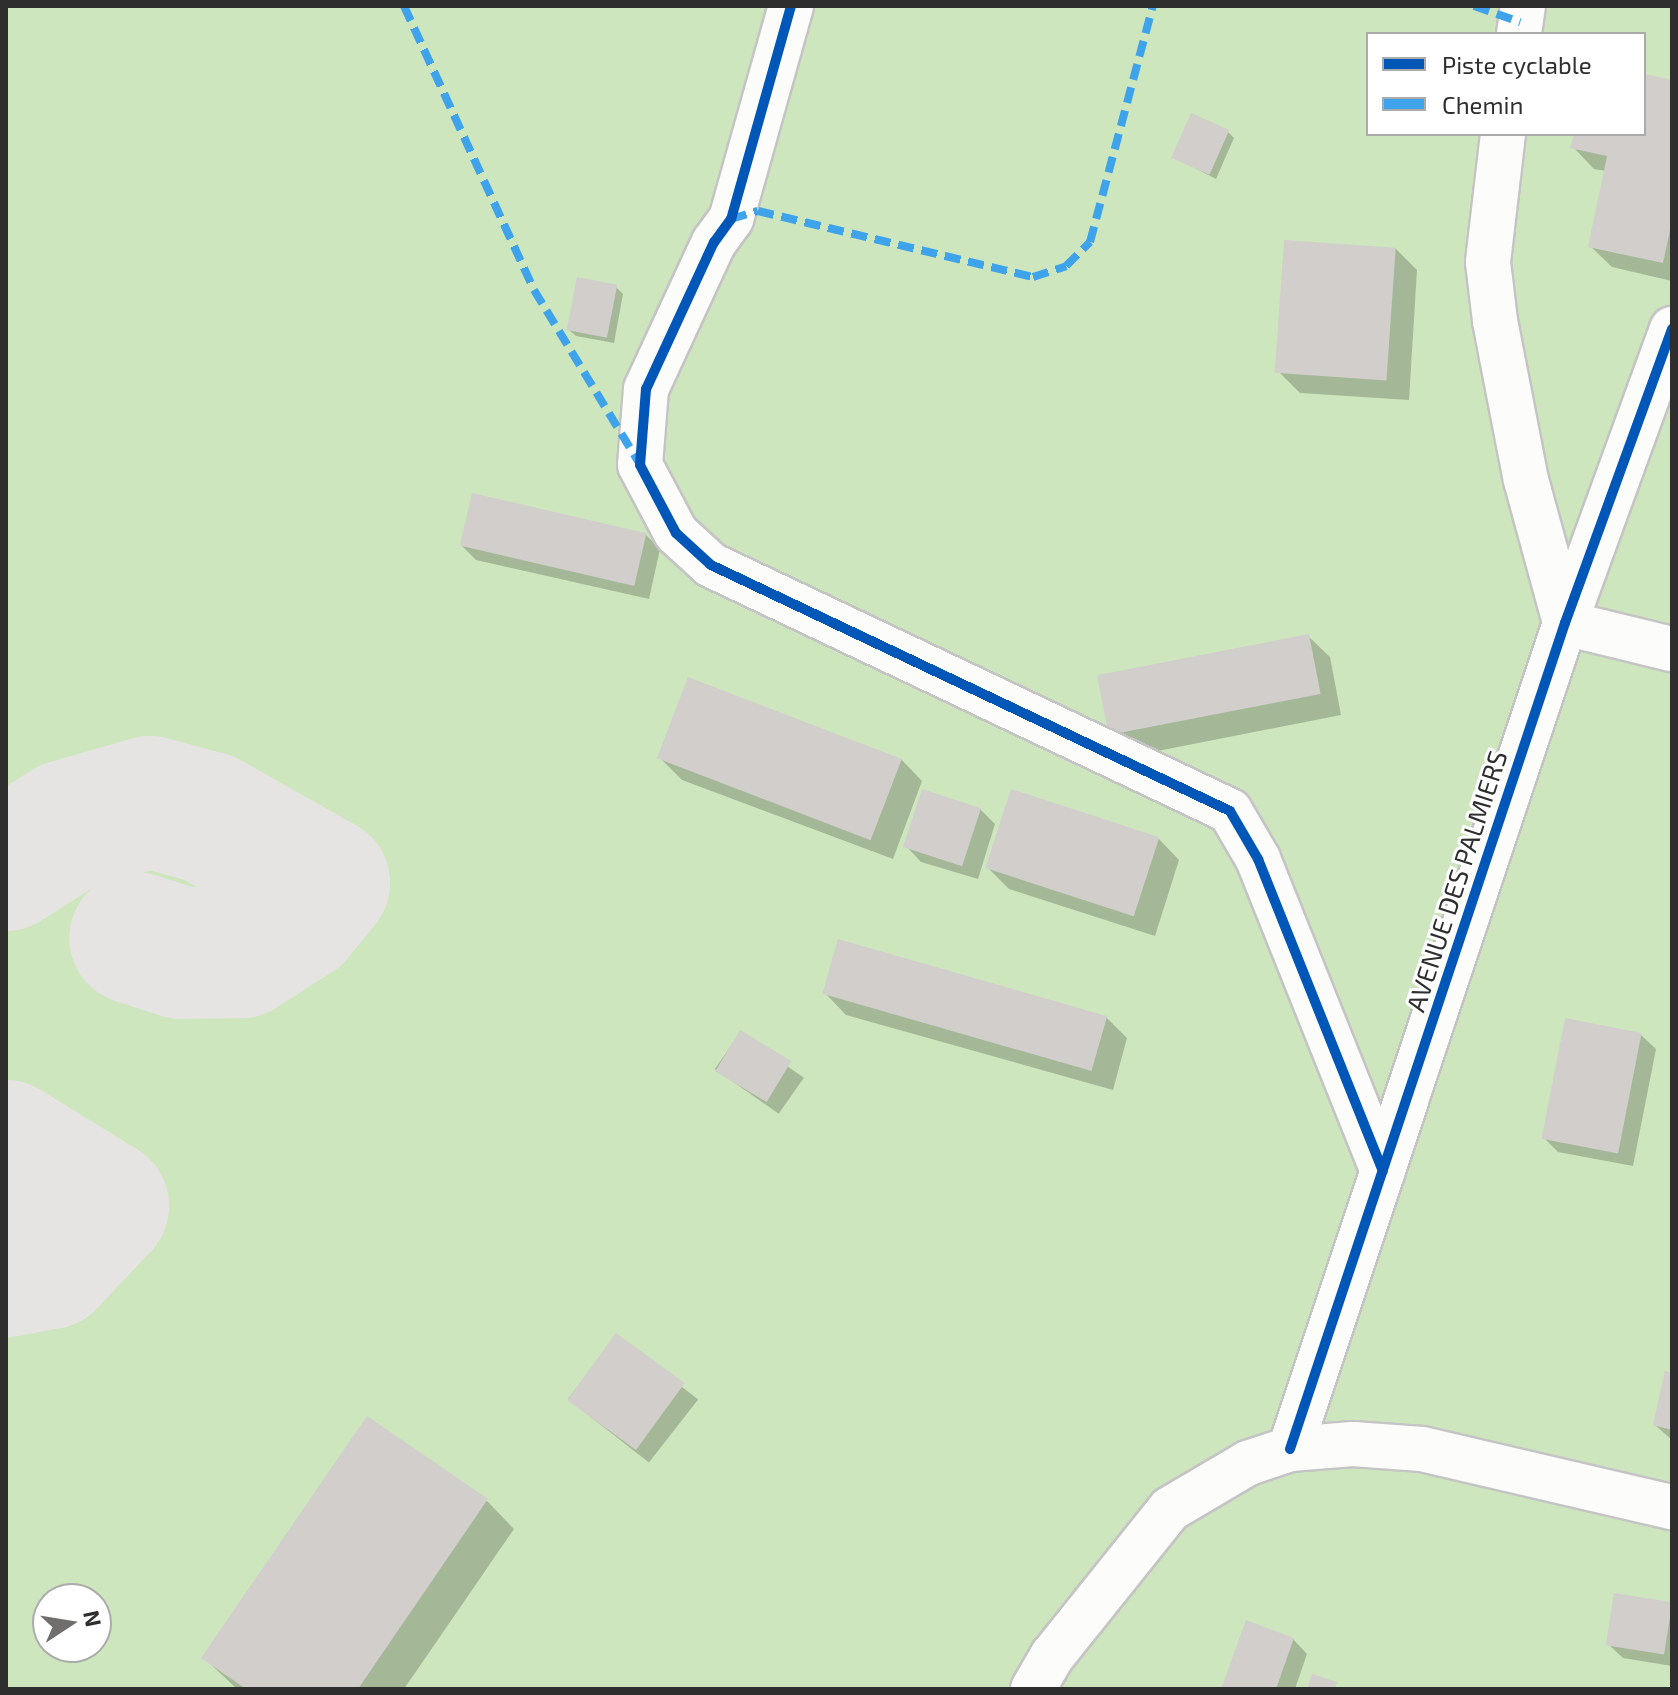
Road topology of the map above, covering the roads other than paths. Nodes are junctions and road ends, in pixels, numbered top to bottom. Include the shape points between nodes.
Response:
1 (791, 6) edge
2 (1523, 6) edge
3 (1519, 32) edge
4 (1503, 136) edge
5 (1672, 329) edge
6 (1565, 623) junction
7 (1672, 649) edge
8 (1383, 1171) junction
9 (1290, 1449) junction
10 (1672, 1507) edge
11 (1033, 1689) edge

1 - 8 street via 731,219 714,242 646,389 640,465 676,533 711,565 1230,811 1258,859
2 - 3 street
4 - 6 street via 1488,262 1495,321 1526,480
5 - 6 street, AVENUE DES PALMIERS
6 - 7 street
6 - 8 street, AVENUE DES PALMIERS
8 - 9 street, AVENUE DES PALMIERS
9 - 10 street via 1353,1444 1422,1449
9 - 11 street via 1248,1463 1170,1509 1053,1655

